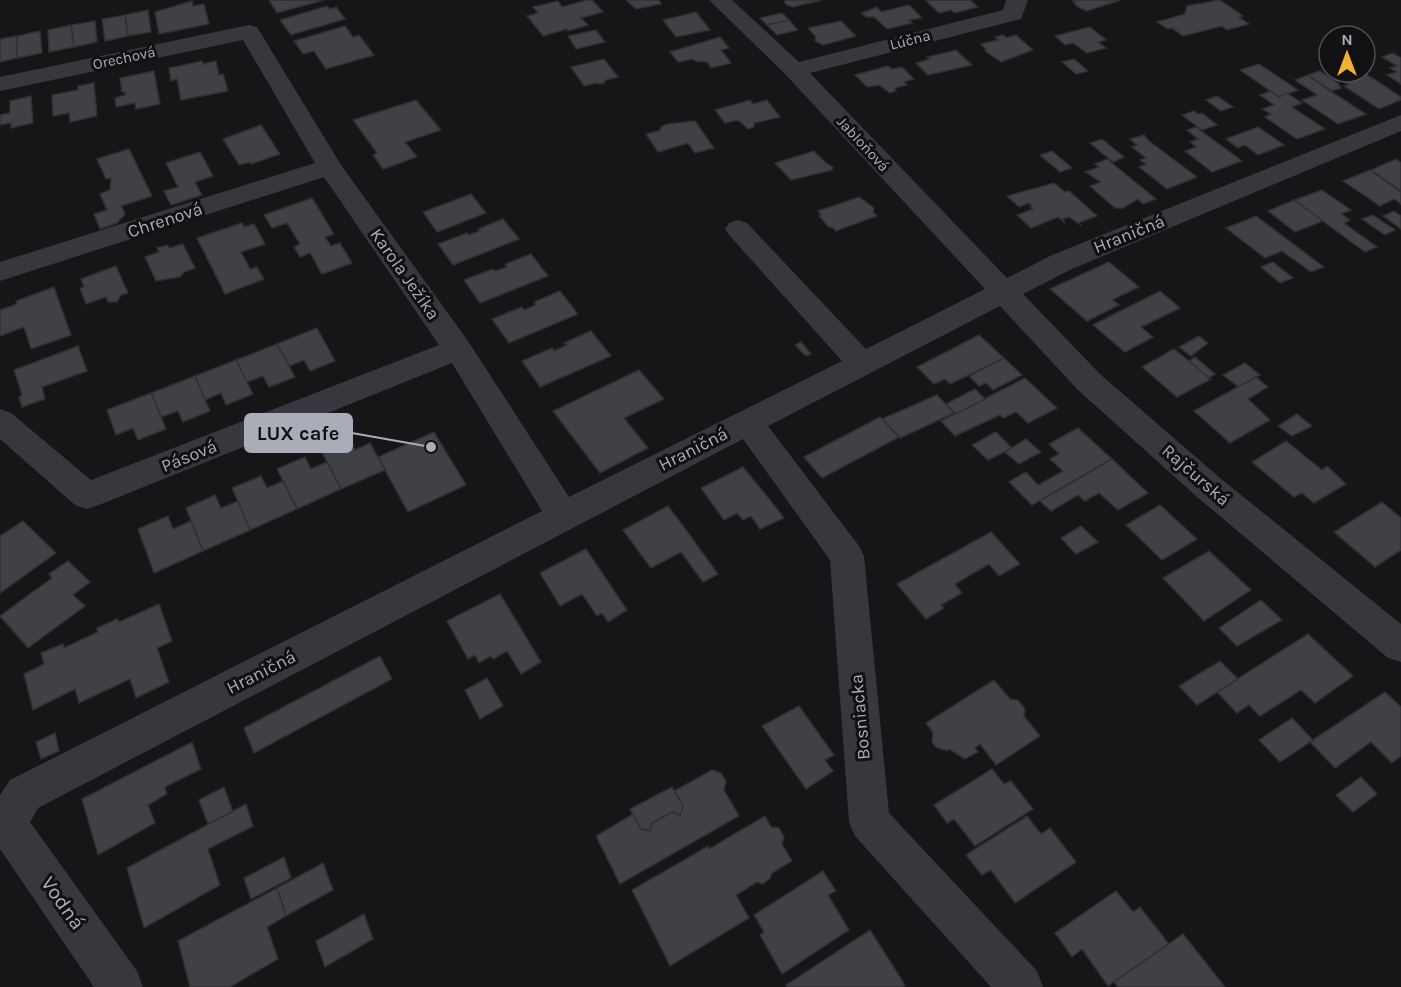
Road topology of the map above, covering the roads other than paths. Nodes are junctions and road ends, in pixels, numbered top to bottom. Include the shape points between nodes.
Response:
1 (720, 0) edge
2 (1017, 0) edge
3 (249, 32) joint
4 (794, 70) junction
5 (0, 84) edge
6 (1401, 122) edge
7 (330, 167) junction
8 (738, 229) dead end
9 (0, 272) edge
10 (1003, 291) junction
11 (458, 349) junction
12 (863, 364) junction
13 (0, 421) edge
14 (747, 421) junction
15 (563, 516) junction
16 (1401, 646) edge
17 (9, 818) joint
18 (121, 987) edge
19 (1021, 987) edge

1 - 4 street, Jabloňová
2 - 4 street, Lúčna via 1013,14
3 - 5 street, Orechová
3 - 7 street, Karola Ježíka
4 - 10 street, Jabloňová
6 - 10 street, Hraničná via 1062,262
7 - 9 street, Chrenová
7 - 11 street, Karola Ježíka
8 - 12 street
10 - 12 street, Hraničná
10 - 16 street, Rajčurská via 1089,382 1208,487
11 - 13 street, Pásová via 87,496
11 - 15 street, Karola Ježíka
12 - 14 street, Hraničná
14 - 15 street, Hraničná
14 - 19 street, Bosniacka via 847,556 869,822
15 - 17 street, Hraničná via 24,794
17 - 18 street, Vodná via 12,831

